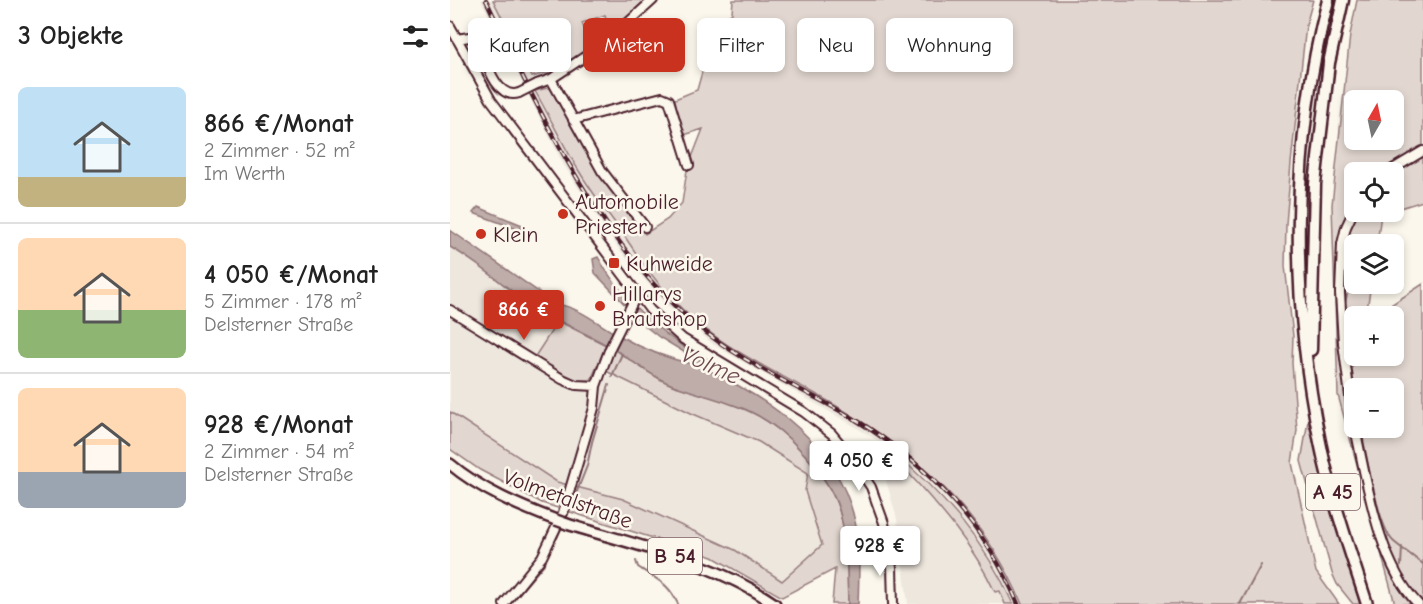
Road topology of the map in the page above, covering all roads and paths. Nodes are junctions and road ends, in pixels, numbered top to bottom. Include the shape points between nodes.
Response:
1 (653, 0) edge
2 (1328, 0) edge
3 (1342, 0) edge
4 (450, 26) edge
5 (457, 39) junction
6 (551, 80) junction
7 (573, 120) junction
8 (1423, 151) edge
9 (1404, 162) edge
10 (689, 165) dead end
11 (1349, 222) edge
12 (645, 227) dead end
13 (636, 299) junction
14 (450, 310) edge
15 (1348, 378) edge
16 (596, 386) junction
17 (1358, 438) edge
18 (450, 464) edge
19 (504, 604) edge
20 (775, 604) edge
21 (893, 604) edge
22 (1367, 604) edge
23 (1372, 604) edge
24 (1418, 604) edge

1 - 6 street via 608,41
2 - 22 highway, A 45 via 1315,61 1301,182 1303,333 1320,444
3 - 23 highway, A 45 via 1329,63 1315,184 1311,342 1314,377 1334,475
4 - 5 street
5 - 6 street, bridge via 469,37 478,41 497,86 504,93 519,93
5 - 13 street via 491,100
6 - 7 street
7 - 10 street via 662,97 669,100
7 - 12 street via 602,171
8 - 9 street
11 - 15 street via 1342,240 1340,293
13 - 16 street via 610,348
13 - 21 street via 678,335 804,412 832,434 871,487 884,523 892,567
14 - 16 street via 562,379 576,385
16 - 19 street via 594,408 563,513 542,558
17 - 24 street via 1392,567
18 - 20 main road, Volmetalstraße / B 54, bridge via 485,489 525,508 689,561 746,585

